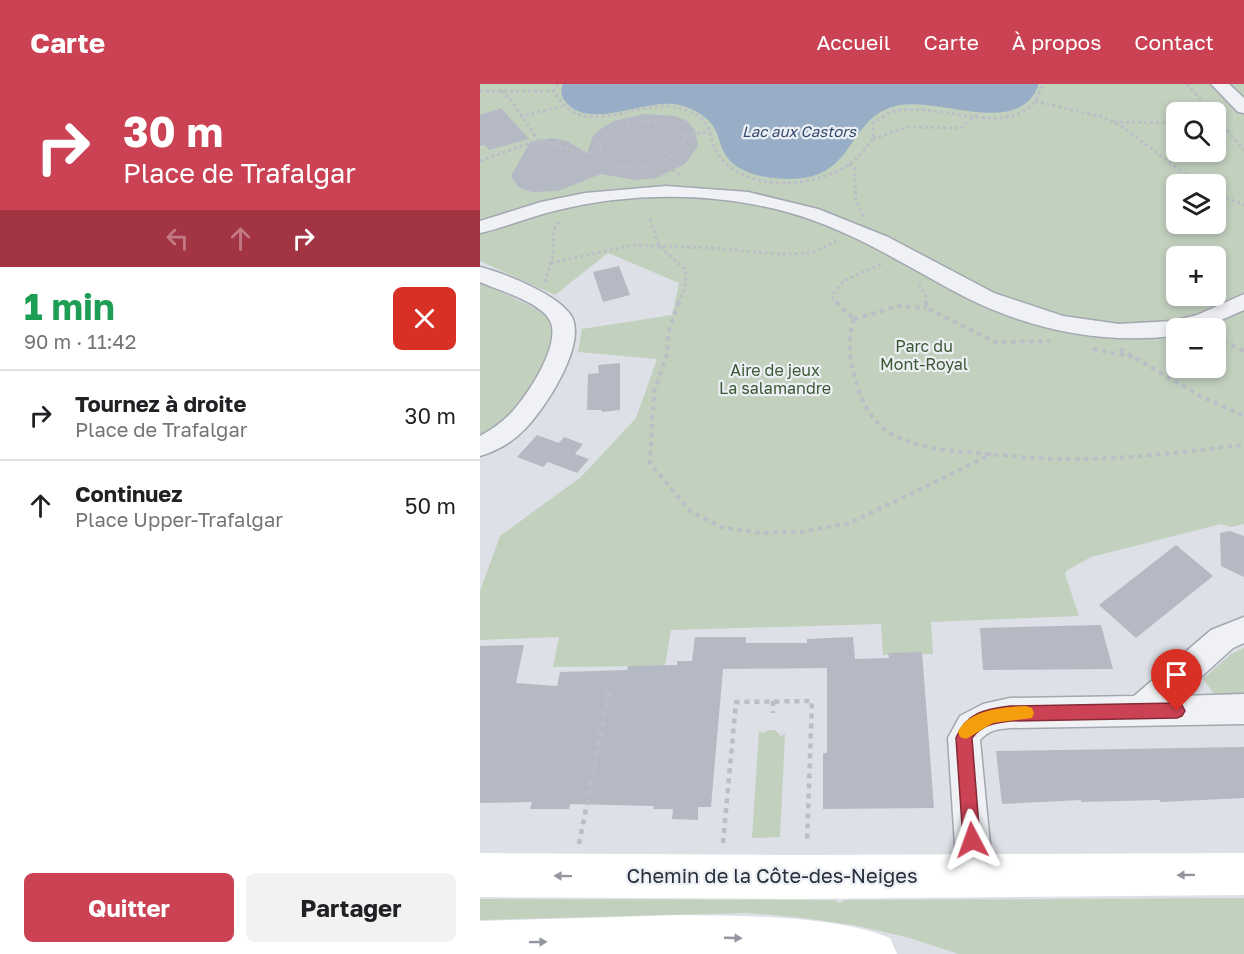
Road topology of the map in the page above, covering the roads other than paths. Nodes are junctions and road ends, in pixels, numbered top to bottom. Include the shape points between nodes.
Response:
1 (1219, 84) edge
2 (1244, 108) edge
3 (480, 227) edge
4 (480, 274) edge
5 (1244, 301) edge
6 (480, 447) edge
7 (1244, 630) edge
8 (1244, 709) edge
9 (1140, 711) junction
10 (1244, 874) edge
11 (480, 875) edge
12 (975, 876) junction
13 (480, 943) edge
14 (806, 948) edge
15 (874, 954) edge

1 - 2 street
3 - 5 street via 570,202 633,192 718,194 802,210 873,237 998,303 1098,329 1170,328 1199,322
4 - 6 street via 554,310 564,329 562,346 537,396 504,433
7 - 9 street via 1222,639
8 - 9 street
9 - 12 street via 997,715 984,718 967,730 964,741
10 -> 12 main road, Chemin de la Côte-des-Neiges
12 -> 11 main road, Chemin de la Côte-des-Neiges
13 -> 14 main road via 709,937
14 - 15 main road

